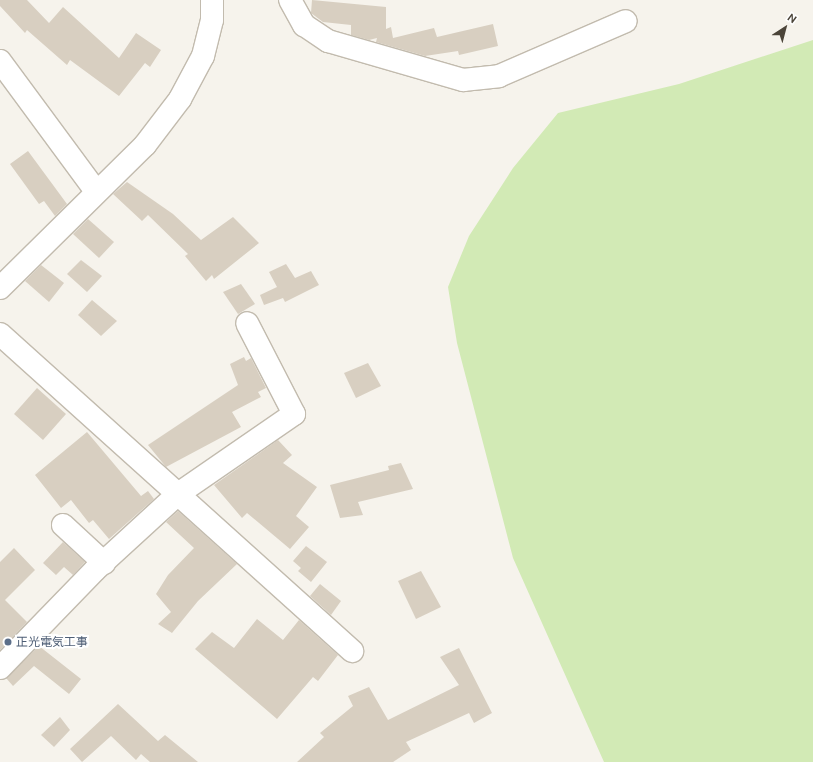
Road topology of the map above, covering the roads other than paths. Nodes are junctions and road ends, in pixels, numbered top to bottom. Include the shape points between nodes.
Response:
1 (212, 0) edge
2 (290, 0) edge
3 (626, 21) dead end
4 (0, 61) edge
5 (96, 191) junction
6 (0, 288) edge
7 (247, 323) dead end
8 (0, 334) edge
9 (178, 494) junction
10 (63, 525) dead end
11 (104, 563) junction
12 (352, 651) dead end
13 (0, 668) edge

1 - 5 street via 212,20 203,56 180,99 145,145
2 - 3 street via 304,25 328,42 464,80 498,76
4 - 5 street
5 - 6 street
7 - 9 street via 294,414
8 - 9 street
9 - 11 street
9 - 12 street
10 - 11 street
11 - 13 street

